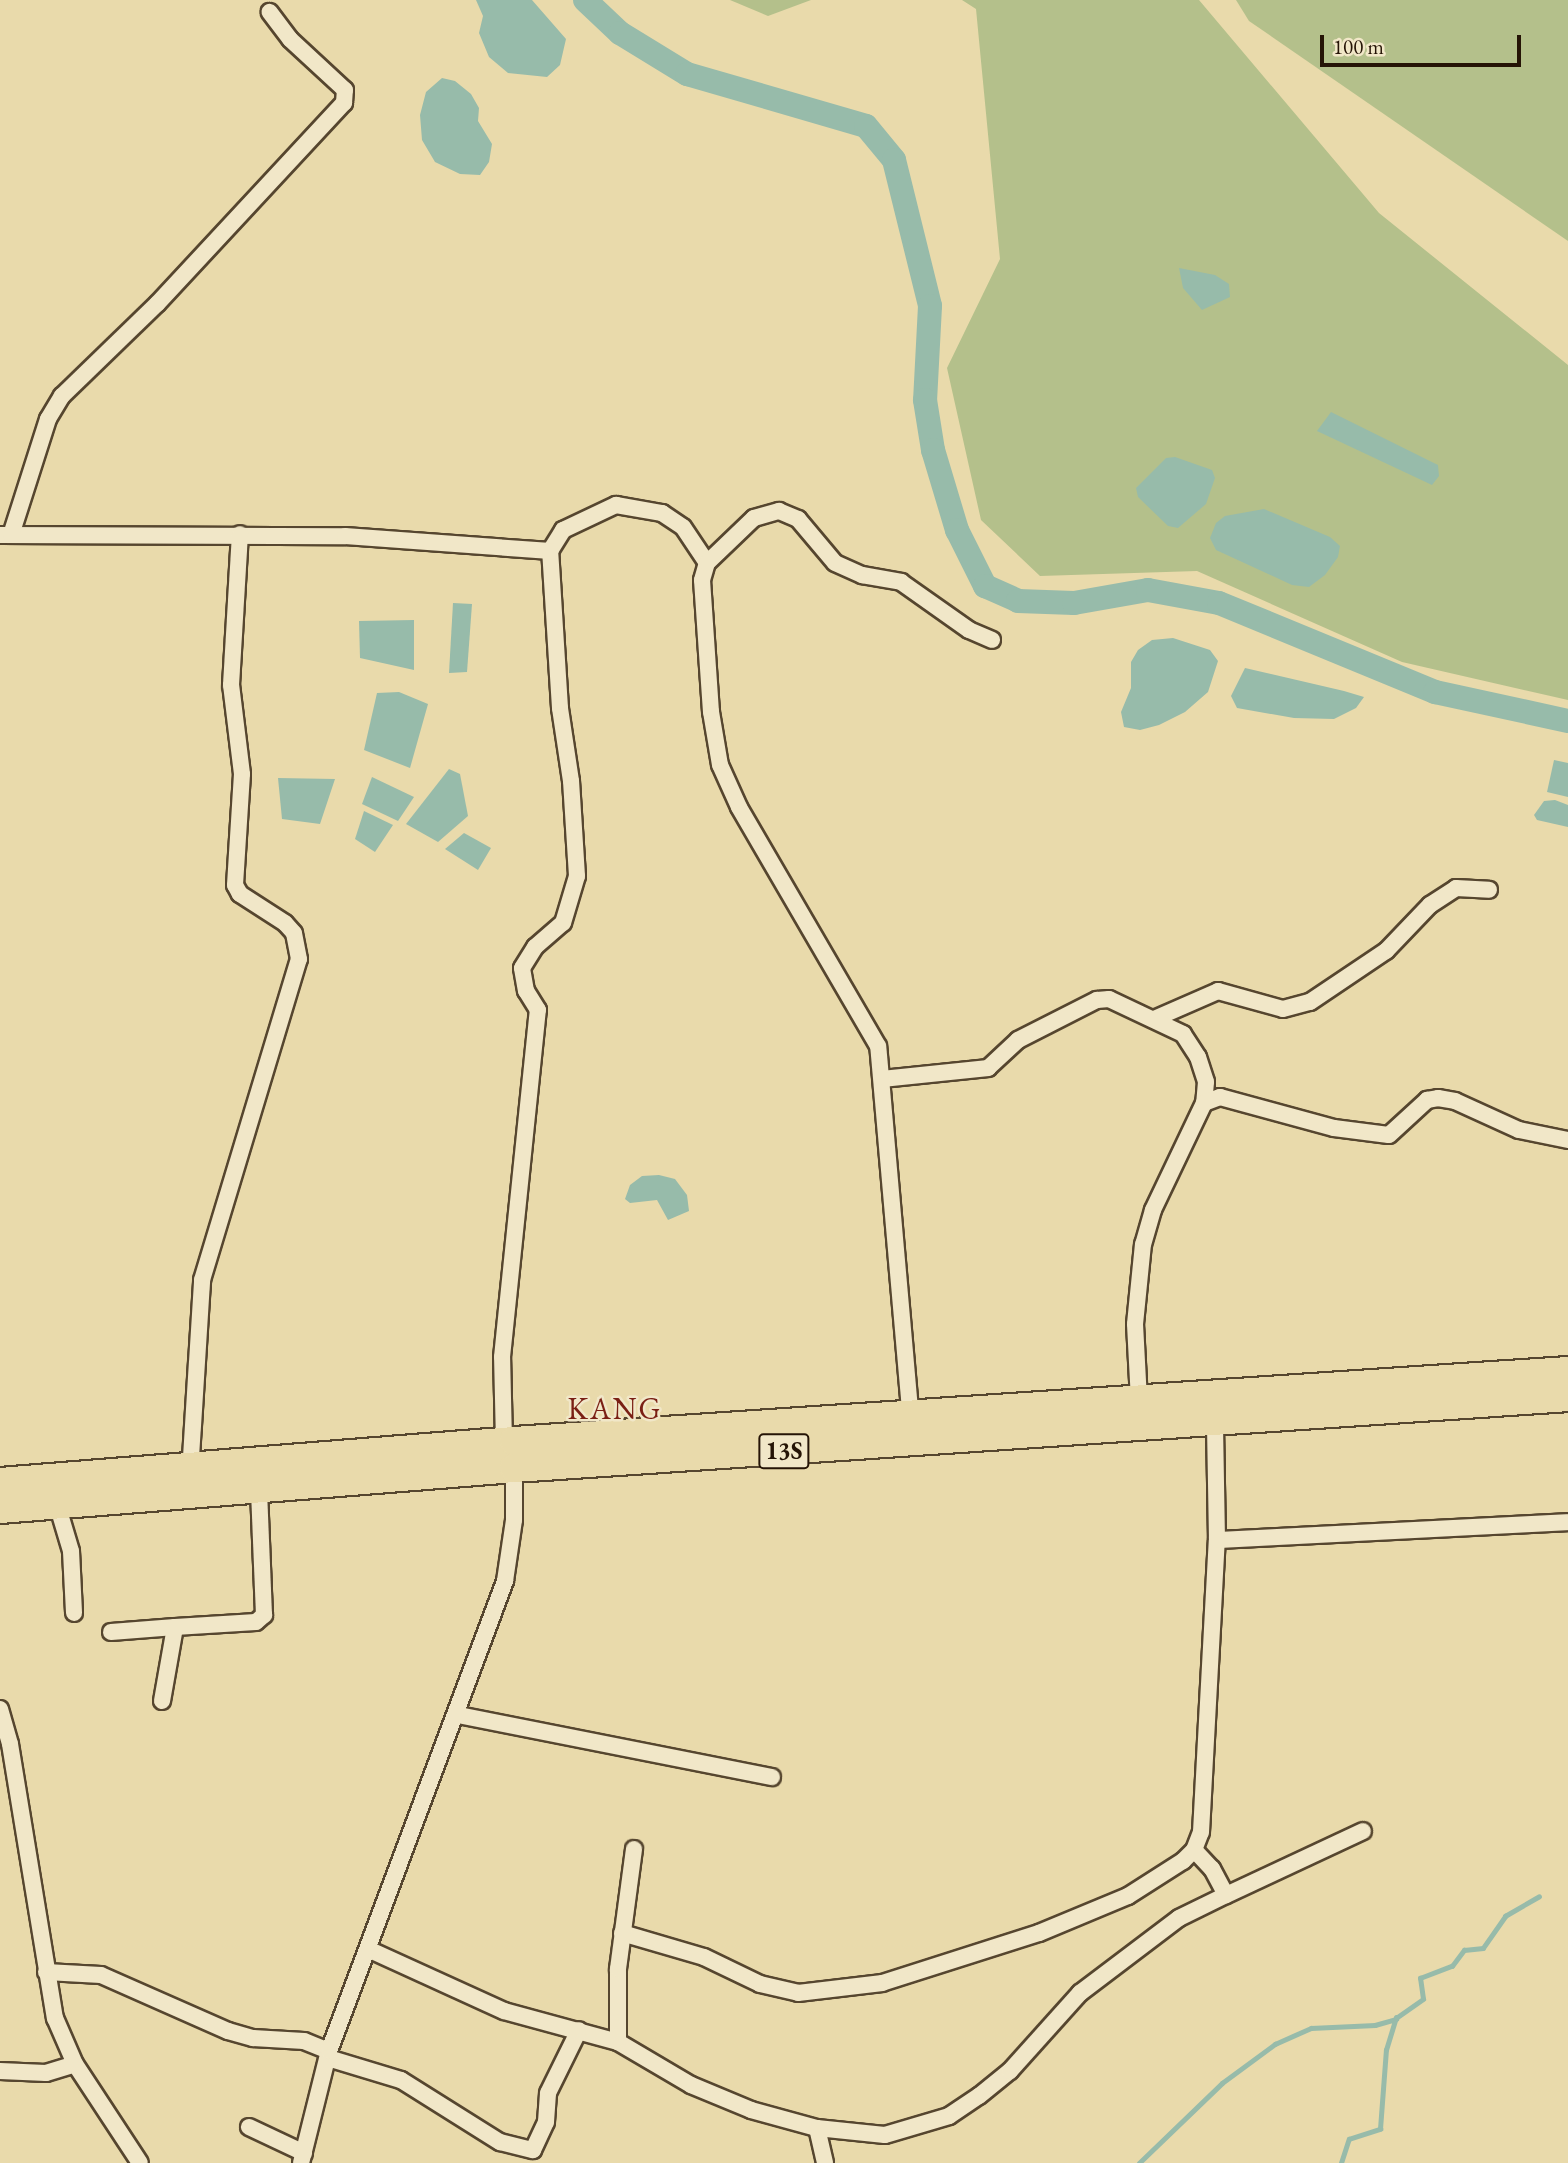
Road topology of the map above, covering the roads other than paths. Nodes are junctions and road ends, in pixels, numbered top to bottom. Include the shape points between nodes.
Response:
1 (270, 12) dead end
2 (240, 534) junction
3 (6, 535) edge
4 (550, 551) junction
5 (707, 563) junction
6 (992, 640) dead end
7 (1489, 890) dead end
8 (1154, 1019) junction
9 (882, 1079) junction
10 (1204, 1103) junction
11 (1568, 1140) edge
12 (1568, 1371) edge
13 (1568, 1397) edge
14 (1139, 1400) junction
15 (1215, 1424) junction
16 (912, 1430) junction
17 (511, 1450) junction
18 (0, 1482) edge
19 (190, 1483) junction
20 (259, 1489) junction
21 (57, 1504) junction
22 (0, 1509) edge
23 (1568, 1522) edge
24 (1217, 1540) junction
25 (74, 1613) dead end
26 (175, 1627) junction
27 (111, 1632) dead end
28 (162, 1701) dead end
29 (0, 1709) edge
30 (458, 1715) junction
31 (772, 1777) dead end
32 (1363, 1831) dead end
33 (634, 1849) dead end
34 (1194, 1850) junction
35 (1226, 1895) junction
36 (622, 1933) junction
37 (368, 1949) junction
38 (46, 1972) junction
39 (579, 2030) junction
40 (618, 2042) junction
41 (328, 2054) junction
42 (75, 2064) junction
43 (0, 2071) edge
44 (249, 2127) dead end
45 (817, 2128) junction
46 (302, 2158) edge
47 (140, 2163) edge
48 (825, 2163) edge

1 - 3 street via 290,39 345,90 344,103 156,304 62,396 48,419
2 - 3 street
2 - 4 street via 345,536
2 - 19 street via 231,685 242,774 235,885 240,894 285,923 293,933 299,959 202,1280
4 - 5 street via 563,530 616,505 662,513 683,527
4 - 17 street via 577,876 562,923 535,947 522,968 526,991 538,1010 502,1357
5 - 6 street via 761,513 790,514 835,563 862,575 901,582 969,630
5 - 9 street via 702,579 710,712 720,765 739,807 874,1037
7 - 8 street via 1456,888 1430,905 1386,951 1310,1002 1283,1009 1255,1005 1218,990
8 - 9 street via 1108,999 1097,1000 1018,1040 988,1068
8 - 10 street via 1183,1034 1198,1057 1206,1082
9 - 16 street
10 - 11 street via 1220,1097 1334,1128 1389,1135 1427,1100 1438,1098 1520,1129
10 - 14 street via 1153,1210 1143,1244 1135,1324
12 - 14 highway, 13S
13 - 15 highway, 13S
14 - 16 highway, 13S
15 - 16 highway, 13S
15 - 24 street
16 - 17 highway, 13S
17 - 19 highway, 13S
17 - 20 highway, 13S
17 - 30 street via 513,1520 505,1581
18 - 19 highway, 13S
19 - 20 highway, 13S
19 - 21 highway, 13S
20 - 26 street via 264,1615 256,1622
21 - 22 highway, 13S
21 - 25 street via 71,1551
23 - 24 street
24 - 34 street via 1201,1832
26 - 27 street
26 - 28 street
29 - 38 street via 10,1744
30 - 31 street
30 - 37 street
32 - 35 street
33 - 36 street
34 - 35 street via 1212,1868
34 - 36 street via 1128,1896 1039,1933 882,1983 798,1993 760,1984 704,1957
35 - 45 street via 1178,1918 1080,1993 1010,2071 948,2116 885,2135
36 - 40 street
37 - 39 street via 504,2011
37 - 41 street
38 - 41 street via 102,1975 229,2031 253,2038 304,2041
38 - 42 street via 55,2018
39 - 40 street
39 - 41 street via 548,2093 547,2122 533,2150 500,2142 401,2080
40 - 45 street via 691,2084 751,2110
41 - 46 street
42 - 43 street via 46,2073
42 - 47 street
44 - 46 street
45 - 48 street

